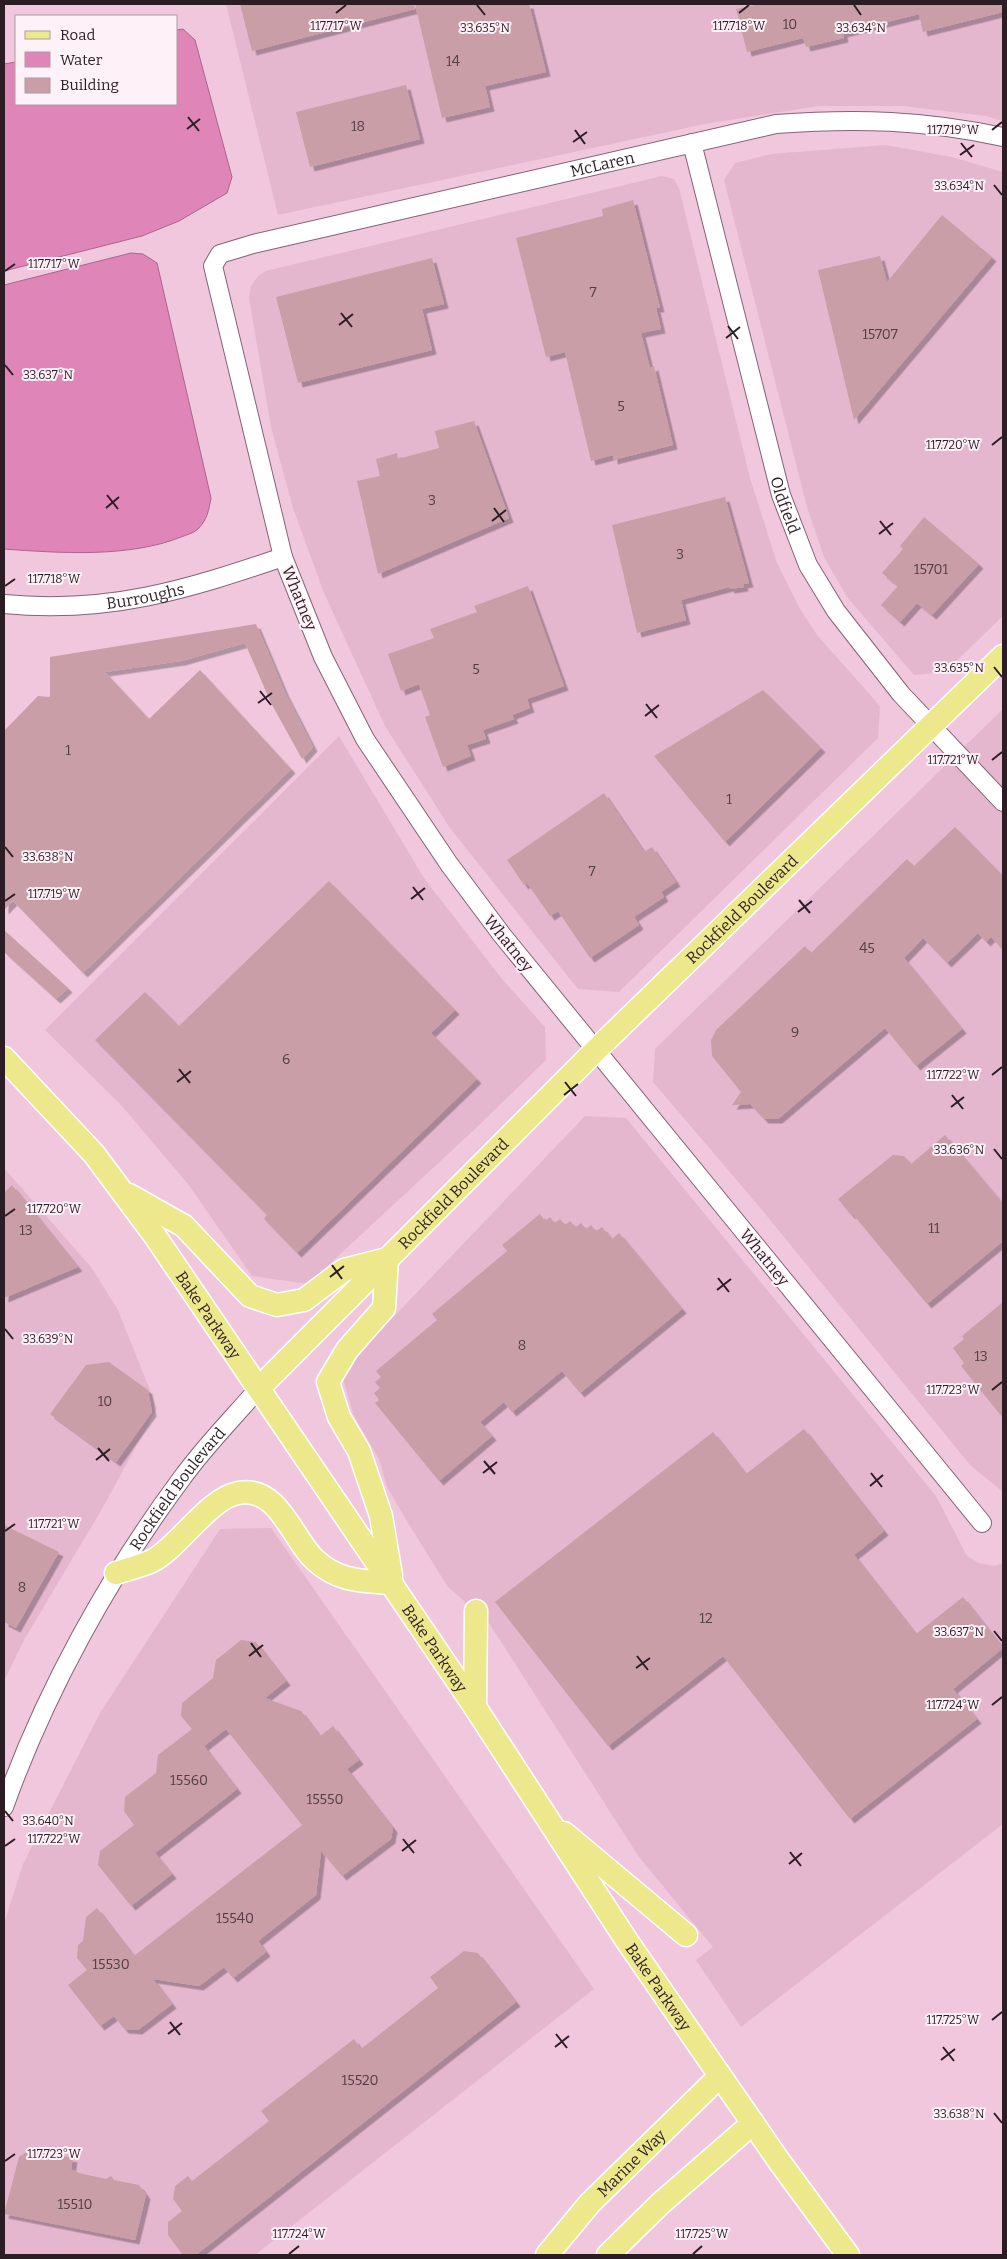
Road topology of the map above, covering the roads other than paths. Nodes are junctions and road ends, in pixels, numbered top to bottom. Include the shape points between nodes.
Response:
1 (1003, 138) edge
2 (692, 143) junction
3 (213, 266) joint
4 (283, 557) junction
5 (4, 604) edge
6 (1003, 656) edge
7 (930, 725) junction
8 (1003, 802) edge
9 (596, 1050) junction
10 (4, 1058) edge
11 (123, 1192) junction
12 (387, 1259) junction
13 (258, 1388) junction
14 (982, 1523) dead end
15 (116, 1573) junction
16 (392, 1584) junction
17 (476, 1611) dead end
18 (475, 1707) junction
19 (4, 1807) edge
20 (544, 1816) junction
21 (686, 1935) dead end
22 (720, 2076) junction
23 (753, 2123) junction
24 (547, 2255) edge
25 (608, 2255) edge
26 (848, 2255) edge

1 - 2 street, McLaren via 896,121 841,119 776,124
2 - 3 street, McLaren via 252,244 220,254
2 - 7 street, Oldfield via 781,495 808,565 836,611 901,694
3 - 4 street, Whatney
4 - 5 street, Burroughs via 154,597 118,603
4 - 9 street, Whatney via 323,657 365,739 429,836 484,911
6 - 7 main road, Rockfield Boulevard
7 - 8 street, Oldfield
7 - 9 main road, Rockfield Boulevard
9 - 12 main road, Rockfield Boulevard
9 - 14 street, Whatney
10 - 11 main road, Bake Parkway via 94,1154
11 - 12 main road via 184,1226 250,1296 277,1305 304,1300 344,1270
11 - 13 main road, Bake Parkway
12 - 13 main road, Rockfield Boulevard
12 - 16 main road via 384,1308 347,1350 328,1382 339,1417 360,1450 381,1516
13 - 15 street, Rockfield Boulevard via 183,1477
13 - 16 main road, Bake Parkway
15 - 16 main road via 153,1561 220,1502 238,1493 257,1495 277,1506 314,1560 346,1579
15 - 19 street, Rockfield Boulevard via 64,1670
16 - 18 main road, Bake Parkway
17 - 18 main road
18 - 20 main road, Bake Parkway
20 - 21 main road
20 - 22 main road, Bake Parkway
22 - 23 main road, Bake Parkway
22 - 24 main road, Marine Way via 590,2203
23 - 25 main road via 661,2203
23 - 26 main road, Bake Parkway

